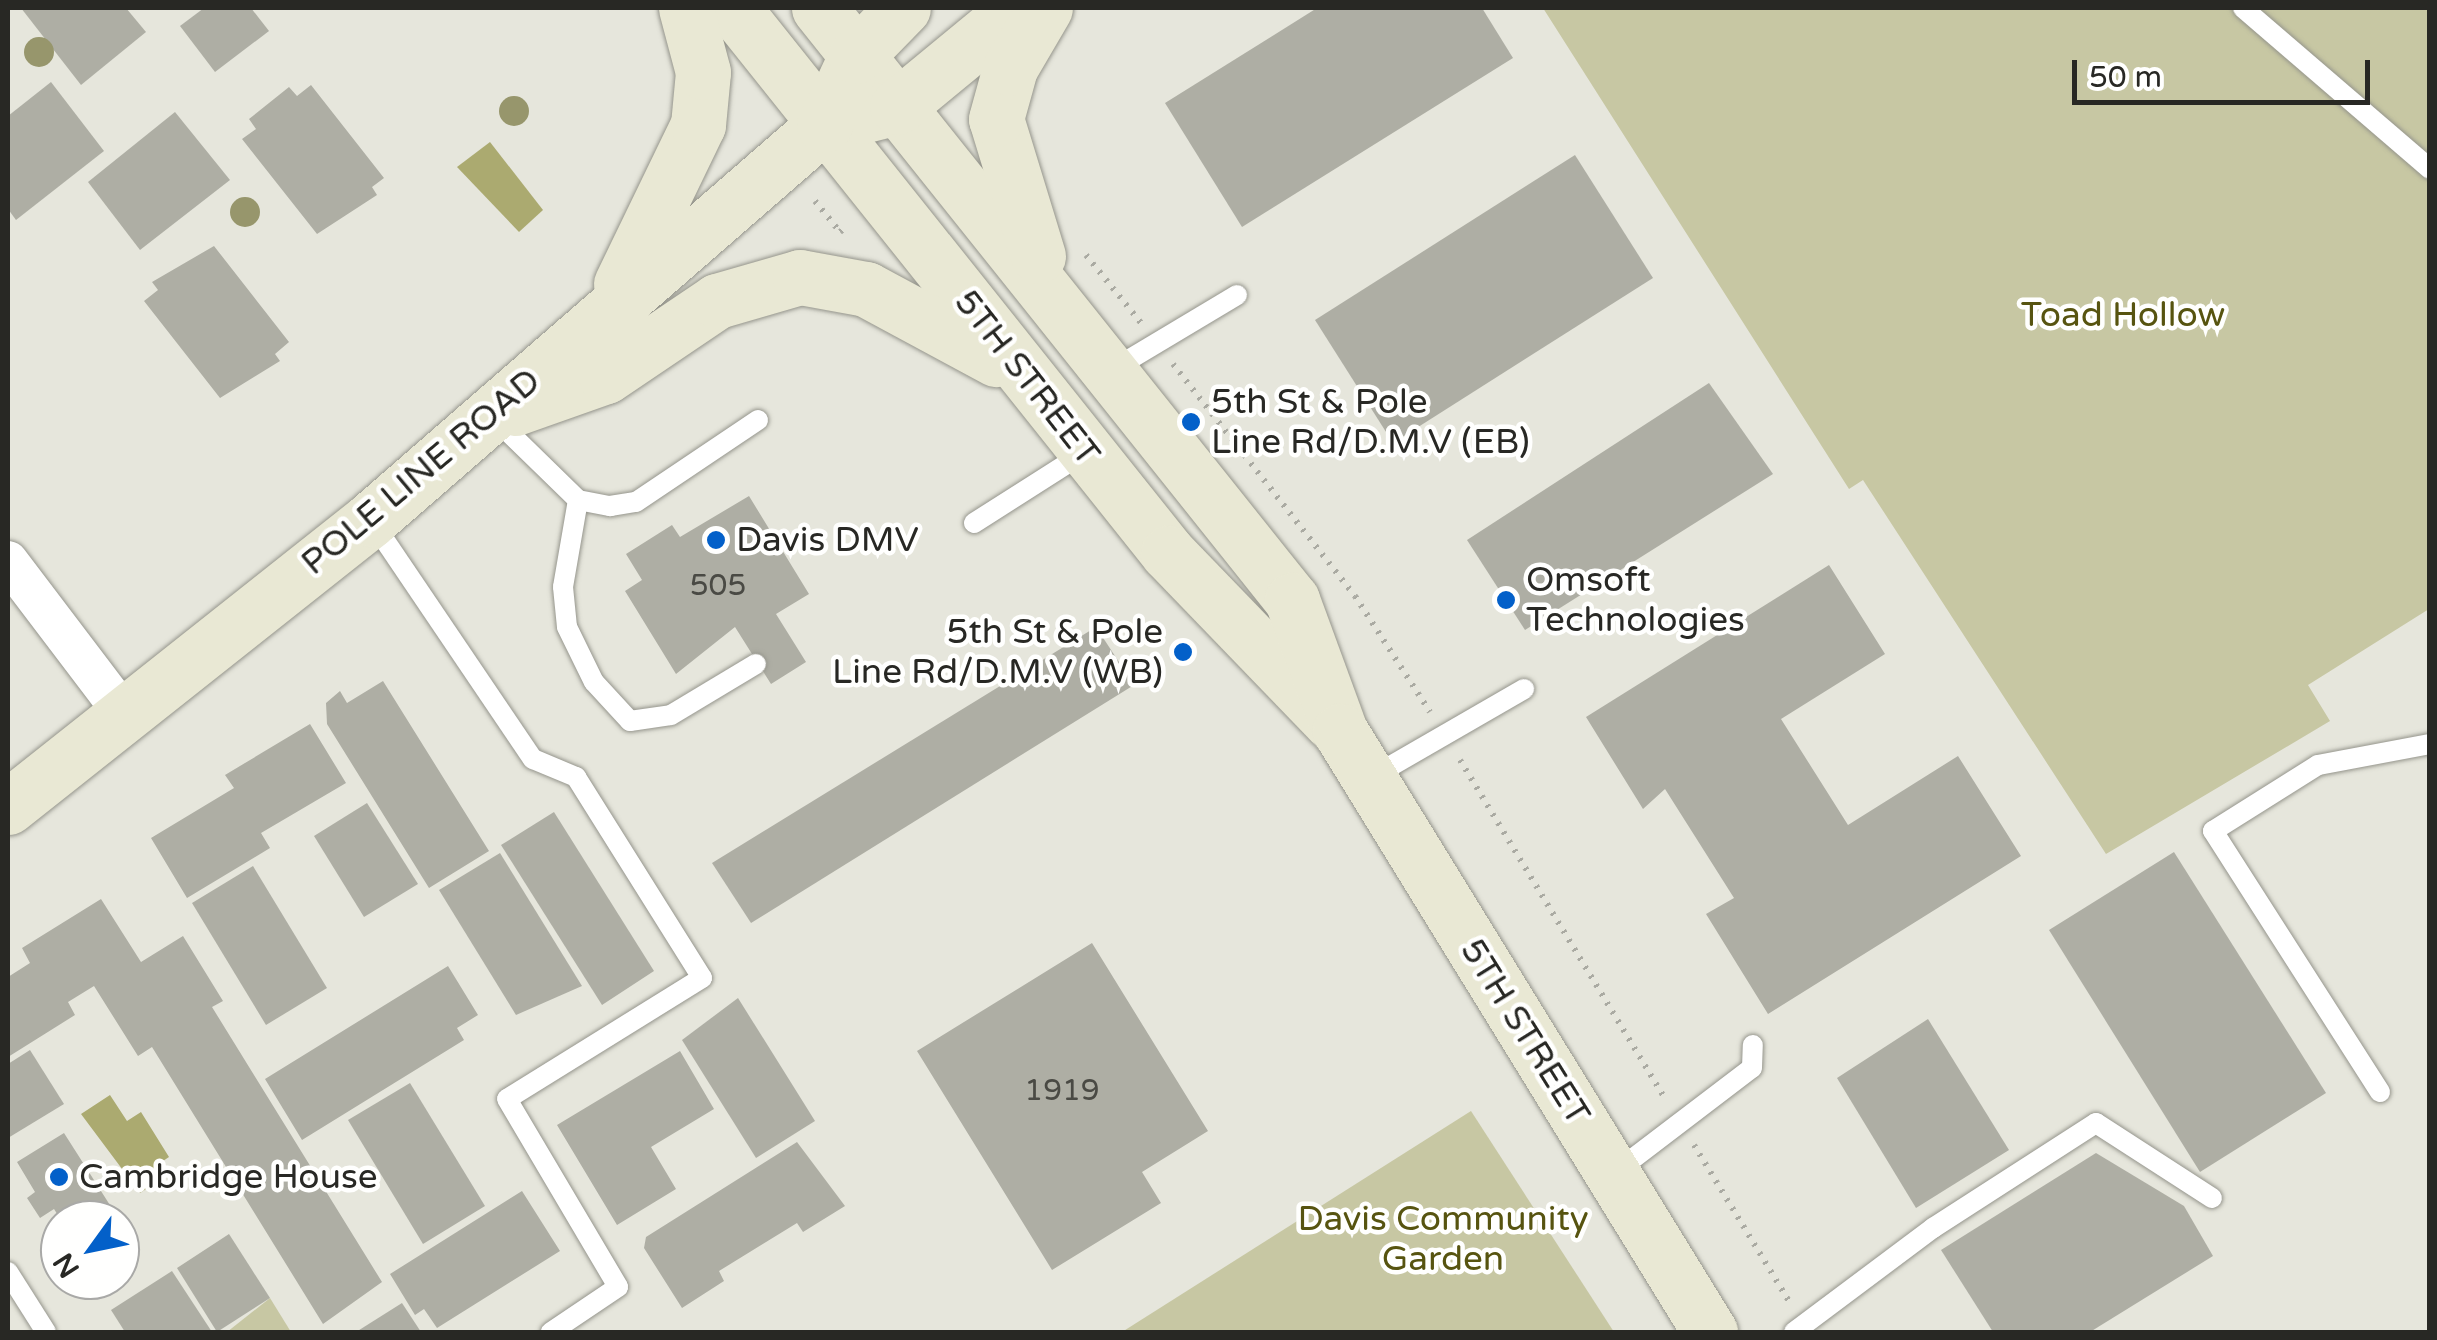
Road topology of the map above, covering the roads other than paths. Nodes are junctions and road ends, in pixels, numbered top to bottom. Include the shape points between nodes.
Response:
1 (686, 8) edge
2 (733, 8) edge
3 (819, 8) edge
4 (902, 8) edge
5 (1017, 8) edge
6 (1045, 8) edge
7 (2243, 8) edge
8 (856, 56) junction
9 (896, 107) junction
10 (824, 125) junction
11 (2430, 169) edge
12 (1237, 294) dead end
13 (605, 312) junction
14 (1062, 314) junction
15 (1110, 371) junction
16 (1034, 382) junction
17 (493, 416) junction
18 (758, 420) dead end
19 (1086, 452) junction
20 (578, 500) junction
21 (370, 519) junction
22 (974, 524) dead end
23 (8, 561) edge
24 (756, 664) dead end
25 (1524, 689) dead end
26 (125, 714) junction
27 (1340, 731) junction
28 (2430, 744) edge
29 (1369, 779) junction
30 (8, 806) edge
31 (1753, 1045) dead end
32 (2380, 1092) dead end
33 (1612, 1174) junction
34 (2212, 1198) dead end
35 (8, 1272) edge
36 (1799, 1329) edge
37 (46, 1332) edge
38 (551, 1332) edge
39 (1710, 1332) edge

1 - 13 main road via 703,72 698,125
2 - 10 main road, 5TH STREET
3 - 8 main road, 5TH STREET
4 - 8 main road, POLE LINE ROAD
5 - 9 main road, POLE LINE ROAD
6 - 14 main road via 1010,68 998,145
7 - 11 lane
8 - 9 main road, 5TH STREET
8 - 10 main road, POLE LINE ROAD
9 - 10 main road, POLE LINE ROAD
9 - 14 main road, 5TH STREET
10 - 13 main road, POLE LINE ROAD
10 - 16 main road, 5TH STREET
12 - 15 lane
13 - 17 main road, POLE LINE ROAD
14 - 15 main road, 5TH STREET
15 - 27 main road, 5TH STREET via 1292,600
16 - 17 main road via 924,314 866,289 800,276 717,301 606,376
16 - 19 main road, 5TH STREET
17 - 20 lane
17 - 21 main road, POLE LINE ROAD
18 - 20 lane via 636,502
19 - 22 lane
19 - 27 main road, 5TH STREET via 1245,640
20 - 24 lane via 563,587 567,627 594,682 630,721 671,715
21 - 26 main road, POLE LINE ROAD
21 - 38 lane via 533,759 576,777 702,978 507,1100 618,1287
23 - 26 street
25 - 29 lane
26 - 30 main road, POLE LINE ROAD
27 - 29 main road, 5TH STREET
28 - 32 lane via 2318,765 2213,831
29 - 33 main road, 5TH STREET
31 - 33 lane via 1752,1068
33 - 39 main road, 5TH STREET
34 - 36 lane via 2096,1123 1932,1228
35 - 37 lane

